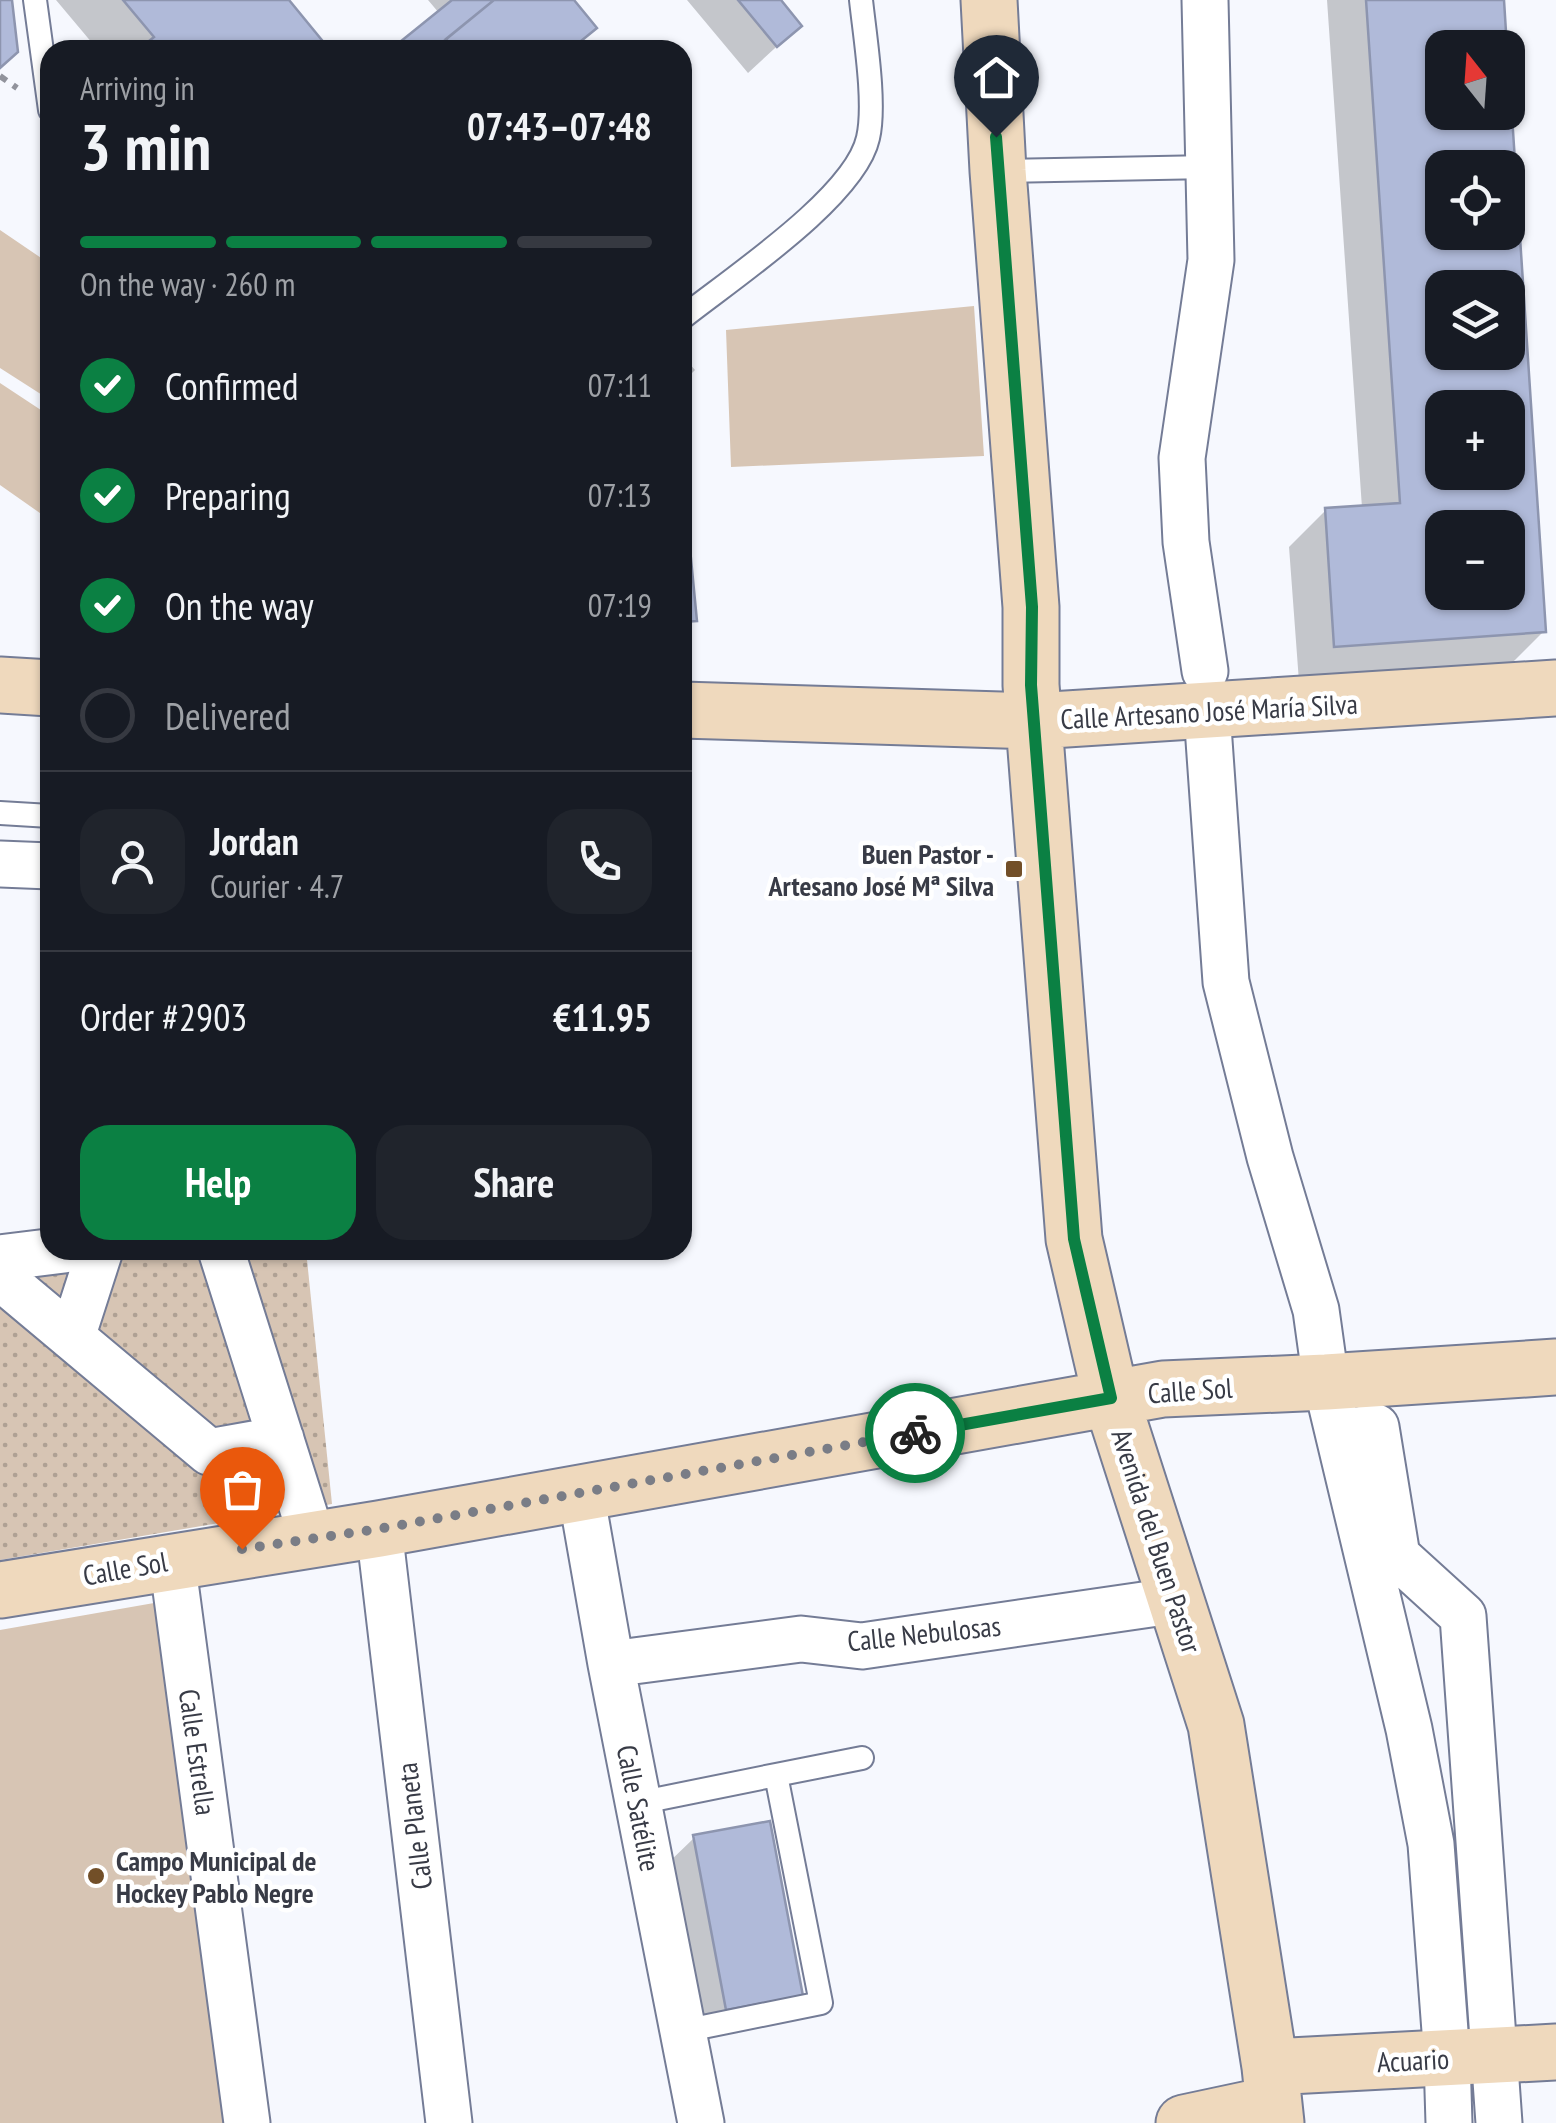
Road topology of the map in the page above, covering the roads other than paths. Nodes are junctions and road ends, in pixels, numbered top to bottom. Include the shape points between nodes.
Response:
1 (35, 0) edge
2 (861, 0) edge
3 (989, 0) edge
4 (1206, 0) edge
5 (40, 40) edge
6 (1210, 166) junction
7 (998, 172) junction
8 (692, 310) edge
9 (0, 686) edge
10 (40, 688) edge
11 (1556, 688) edge
12 (1206, 691) junction
13 (692, 710) edge
14 (1035, 721) junction
15 (0, 813) edge
16 (40, 815) edge
17 (0, 864) edge
18 (40, 866) edge
19 (40, 1253) edge
20 (0, 1258) edge
21 (97, 1260) edge
22 (224, 1260) edge
23 (0, 1277) edge
24 (72, 1336) junction
25 (1556, 1367) edge
26 (1111, 1398) junction
27 (1333, 1407) junction
28 (281, 1439) junction
29 (581, 1493) junction
30 (378, 1529) junction
31 (312, 1538) junction
32 (172, 1560) junction
33 (0, 1590) edge
34 (1178, 1600) junction
35 (610, 1664) junction
36 (862, 1758) dead end
37 (776, 1775) junction
38 (638, 1803) junction
39 (683, 2031) junction
40 (1556, 2052) edge
41 (1470, 2057) junction
42 (1273, 2098) edge
43 (247, 2123) edge
44 (449, 2123) edge
45 (702, 2123) edge
46 (1184, 2123) edge
47 (1449, 2123) edge
48 (1498, 2123) edge

1 - 5 lane
2 - 8 lane via 868,138 854,172 831,199
3 - 7 street, Avenida del Buen Pastor
4 - 6 street
6 - 7 lane
6 - 12 street via 1211,260 1182,458
7 - 14 street, Avenida del Buen Pastor
9 - 10 street
11 - 12 street, Calle Artesano José María Silva
12 - 14 street, Calle Artesano José María Silva
12 - 27 street via 1226,982 1316,1310
13 - 14 street, Calle Artesano José María Silva
14 - 26 street, Avenida del Buen Pastor via 1074,1239
15 - 16 lane
17 - 18 street
19 - 20 street
21 - 24 street
22 - 28 street
23 - 24 street
24 - 28 street via 209,1452
25 - 27 street, Calle Sol
26 - 27 street, Calle Sol via 1163,1389
26 - 29 street, Calle Sol
26 - 34 street, Avenida del Buen Pastor
27 - 41 street via 1409,1730
27 - 41 street via 1376,1427 1397,1556 1463,1616
28 - 31 street
29 - 30 street, Calle Sol
29 - 35 street, Calle Satélite
30 - 31 street, Calle Sol
30 - 44 street, Calle Planeta
31 - 32 street, Calle Sol
32 - 33 street, Calle Sol
32 - 43 street, Calle Estrella
34 - 35 street, Calle Nebulosas via 862,1646 801,1639
34 - 42 street, Avenida del Buen Pastor via 1216,1725
35 - 38 street, Calle Satélite
36 - 37 lane
37 - 38 lane
37 - 39 lane via 821,2003
38 - 39 street, Calle Satélite
39 - 45 street, Calle Satélite
40 - 41 street, Acuario
41 - 42 street, Acuario
41 - 47 street
41 - 48 street
42 - 46 street, Acuario

